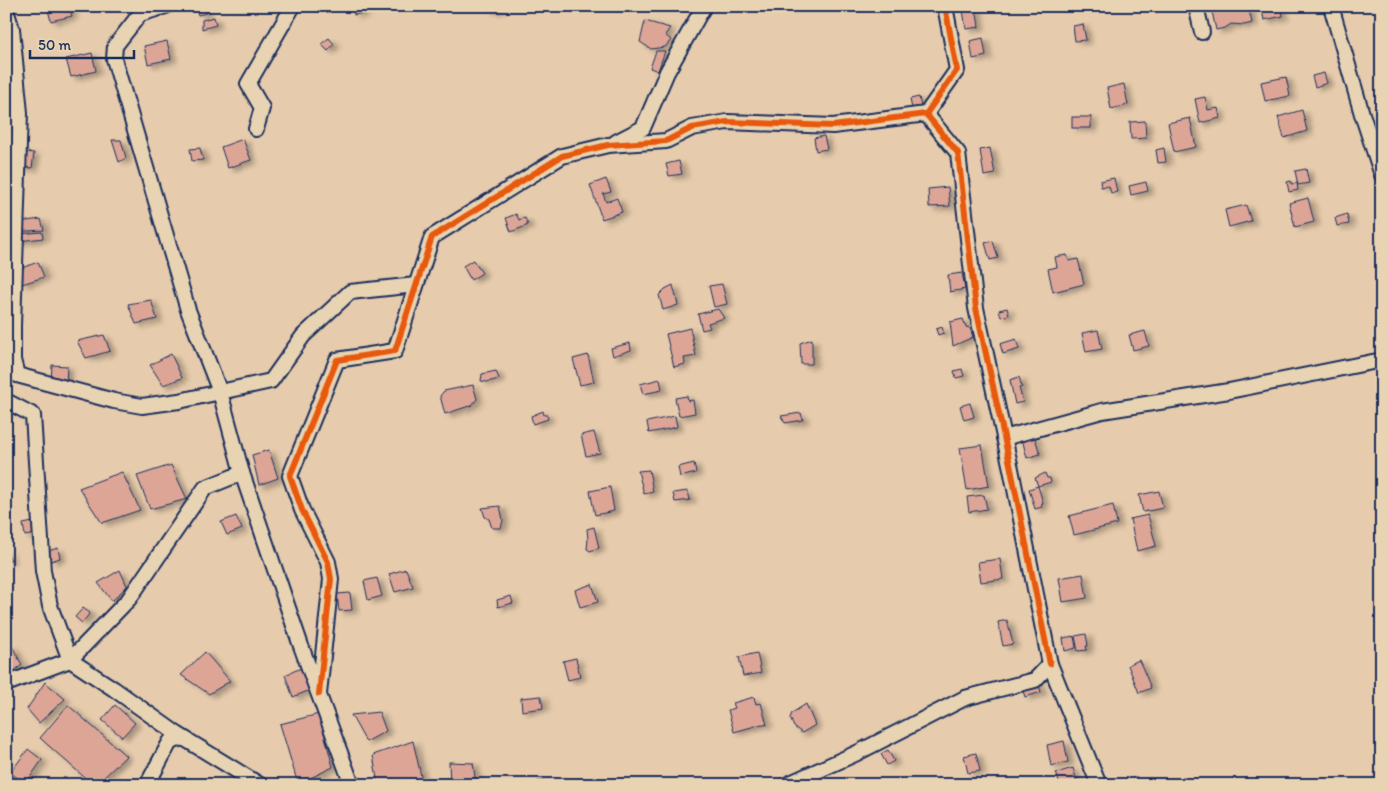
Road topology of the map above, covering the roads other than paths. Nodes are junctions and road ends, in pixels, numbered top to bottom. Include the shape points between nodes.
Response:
1 (166, 6) edge
2 (292, 6) edge
3 (704, 6) edge
4 (945, 6) edge
5 (1196, 6) edge
6 (1330, 6) edge
7 (6, 10) edge
8 (1202, 32) dead end
9 (926, 114) junction
10 (256, 129) dead end
11 (608, 145) junction
12 (1382, 175) edge
13 (416, 285) junction
14 (13, 326) junction
15 (6, 345) edge
16 (1382, 360) edge
17 (220, 392) junction
18 (6, 401) edge
19 (1004, 438) junction
20 (242, 473) junction
21 (70, 660) junction
22 (1050, 664) junction
23 (6, 684) edge
24 (319, 694) junction
25 (182, 738) junction
26 (147, 785) edge
27 (260, 785) edge
28 (352, 785) edge
29 (786, 785) edge
30 (1099, 785) edge

1 - 17 street via 140,14 115,46 114,59 188,310
2 - 10 street via 248,84 262,108
3 - 11 street via 667,72 643,128
4 - 9 street via 957,70
5 - 8 street
6 - 12 street
7 - 14 street via 12,29 20,113
9 - 11 street via 833,126 727,122 692,128 666,141
9 - 19 street via 958,153 976,308
11 - 13 street via 562,156 432,237
13 - 17 street via 350,292 303,336 271,381
13 - 24 street via 395,350 337,360 290,476 332,578
14 - 15 street
14 - 17 street via 13,360 17,375 142,406
16 - 19 street via 1229,391 1102,411
17 - 20 street
18 - 21 street via 33,415 43,571 50,606
19 - 22 street
20 - 21 street via 206,488 129,599
20 - 24 street
21 - 23 street
21 - 25 street
22 - 29 street via 1035,680 966,698
22 - 30 street
24 - 28 street
25 - 26 street via 170,742
25 - 27 street

